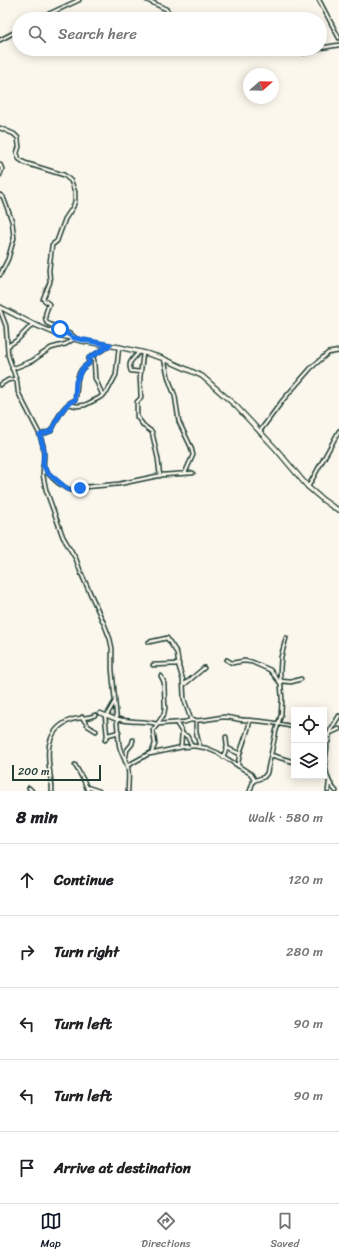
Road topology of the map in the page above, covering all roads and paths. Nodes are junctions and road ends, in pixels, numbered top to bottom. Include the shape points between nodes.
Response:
1 (79, 0) edge
2 (147, 0) edge
3 (319, 0) edge
4 (53, 12) edge
5 (168, 12) edge
6 (325, 12) edge
7 (327, 15) edge
8 (12, 34) edge
9 (339, 38) edge
10 (0, 40) edge
11 (339, 45) edge
12 (327, 47) edge
13 (0, 128) edge
14 (0, 164) edge
15 (0, 175) edge
16 (0, 195) edge
17 (0, 275) edge
18 (0, 309) edge
19 (33, 324) junction
20 (74, 338) junction
21 (110, 345) junction
22 (8, 346) junction
23 (119, 347) junction
24 (339, 351) edge
25 (141, 352) junction
26 (92, 356) junction
27 (164, 359) junction
28 (12, 369) junction
29 (140, 372) junction
30 (16, 379) junction
31 (0, 385) edge
32 (103, 396) junction
33 (69, 404) junction
34 (339, 431) edge
35 (260, 432) junction
36 (40, 435) junction
37 (43, 465) junction
38 (185, 473) junction
39 (193, 473) dead end
40 (160, 476) junction
41 (308, 487) junction
42 (339, 510) edge
43 (286, 638) dead end
44 (149, 642) dead end
45 (227, 660) dead end
46 (178, 664) junction
47 (153, 665) dead end
48 (204, 668) dead end
49 (161, 676) dead end
50 (182, 677) junction
51 (301, 679) dead end
52 (281, 683) junction
53 (185, 684) junction
54 (183, 688) junction
55 (115, 701) junction
56 (100, 713) dead end
57 (95, 715) dead end
58 (106, 715) junction
59 (339, 716) edge
60 (82, 717) junction
61 (118, 720) junction
62 (190, 720) junction
63 (250, 720) junction
64 (196, 721) junction
65 (177, 723) junction
66 (279, 723) junction
67 (158, 724) junction
68 (291, 726) edge
69 (339, 729) edge
70 (96, 731) dead end
71 (119, 732) junction
72 (182, 734) junction
73 (329, 734) junction
74 (107, 736) junction
75 (226, 737) dead end
76 (105, 740) dead end
77 (133, 740) dead end
78 (327, 745) edge
79 (192, 746) junction
80 (181, 747) junction
81 (200, 747) junction
82 (227, 748) junction
83 (149, 754) junction
84 (240, 754) junction
85 (271, 755) junction
86 (223, 756) junction
87 (125, 761) junction
88 (291, 761) edge
89 (75, 765) dead end
90 (127, 766) junction
91 (238, 766) junction
92 (327, 774) edge
93 (253, 781) junction
94 (329, 782) junction
95 (86, 787) junction
96 (29, 788) dead end
97 (32, 791) edge
98 (52, 791) edge
99 (88, 791) edge
100 (99, 791) edge
101 (128, 791) edge
102 (250, 791) edge
103 (328, 791) edge
104 (336, 791) edge

1 - 4 street
2 - 5 street
3 - 6 street
7 - 9 street
8 - 10 street
11 - 12 street
13 - 20 street via 18,138 17,156 21,161 64,174 73,184 76,201 65,219 57,241 52,246 50,282 43,299 49,304 45,313 47,323
14 - 15 street
16 - 17 street via 12,222 14,240
18 - 19 street
18 - 22 street via 6,326
19 - 20 street via 59,335
19 - 22 street
20 - 21 street
20 - 28 street
21 - 23 street
21 - 26 street
22 - 28 street
23 - 25 street
23 - 32 street via 116,375
24 - 35 street via 328,353 311,368
25 - 27 street
25 - 29 street
25 - 29 street via 130,362 131,371
26 - 32 street via 95,378
26 - 33 street via 76,382 75,400
27 - 35 street via 206,379
27 - 38 street via 175,396 179,422 193,455
28 - 30 street
29 - 40 street via 141,398 137,402 136,416 142,425 152,430
30 - 31 street
30 - 36 street via 19,395
32 - 33 street via 80,406
33 - 36 street via 61,412 51,431
34 - 41 street
35 - 41 street
36 - 37 street via 44,450
37 - 40 street via 47,472 70,490
37 - 55 street via 43,481 56,520 76,559 110,639
38 - 39 street
38 - 40 street
41 - 42 street
43 - 52 street via 281,658
44 - 46 street via 167,638 177,653
45 - 52 street via 252,662 270,670
46 - 47 street
46 - 50 street
48 - 53 street
49 - 67 street via 164,682 165,708
50 - 53 street
50 - 54 street
51 - 52 street
52 - 66 street via 282,705
53 - 54 street
54 - 62 street
55 - 58 street
55 - 61 street
56 - 58 street
57 - 60 street
58 - 61 street
58 - 74 street
59 - 73 street
60 - 70 street via 88,726
60 - 98 street via 63,724 50,740 48,750
61 - 67 street
61 - 71 street
62 - 64 street
62 - 65 street
63 - 64 street via 224,717
63 - 66 street
63 - 84 street
64 - 81 street
65 - 67 street
65 - 72 street
66 - 68 street
66 - 85 street
67 - 83 street via 153,730 155,744
69 - 73 street
71 - 74 street
71 - 87 street via 120,748
72 - 79 street via 187,736
72 - 80 street
73 - 78 street
74 - 76 street
75 - 82 street
77 - 87 street via 127,750
79 - 80 street
79 - 81 street
80 - 83 street
81 - 86 street
82 - 84 street
82 - 86 street
83 - 90 street
84 - 91 street
85 - 88 street
85 - 93 street via 266,776
86 - 91 street
87 - 90 street
89 - 95 street
90 - 101 street
91 - 93 street via 251,774
92 - 94 street
93 - 102 street
94 - 103 street
94 - 104 street
95 - 99 street
95 - 100 street
96 - 97 street

